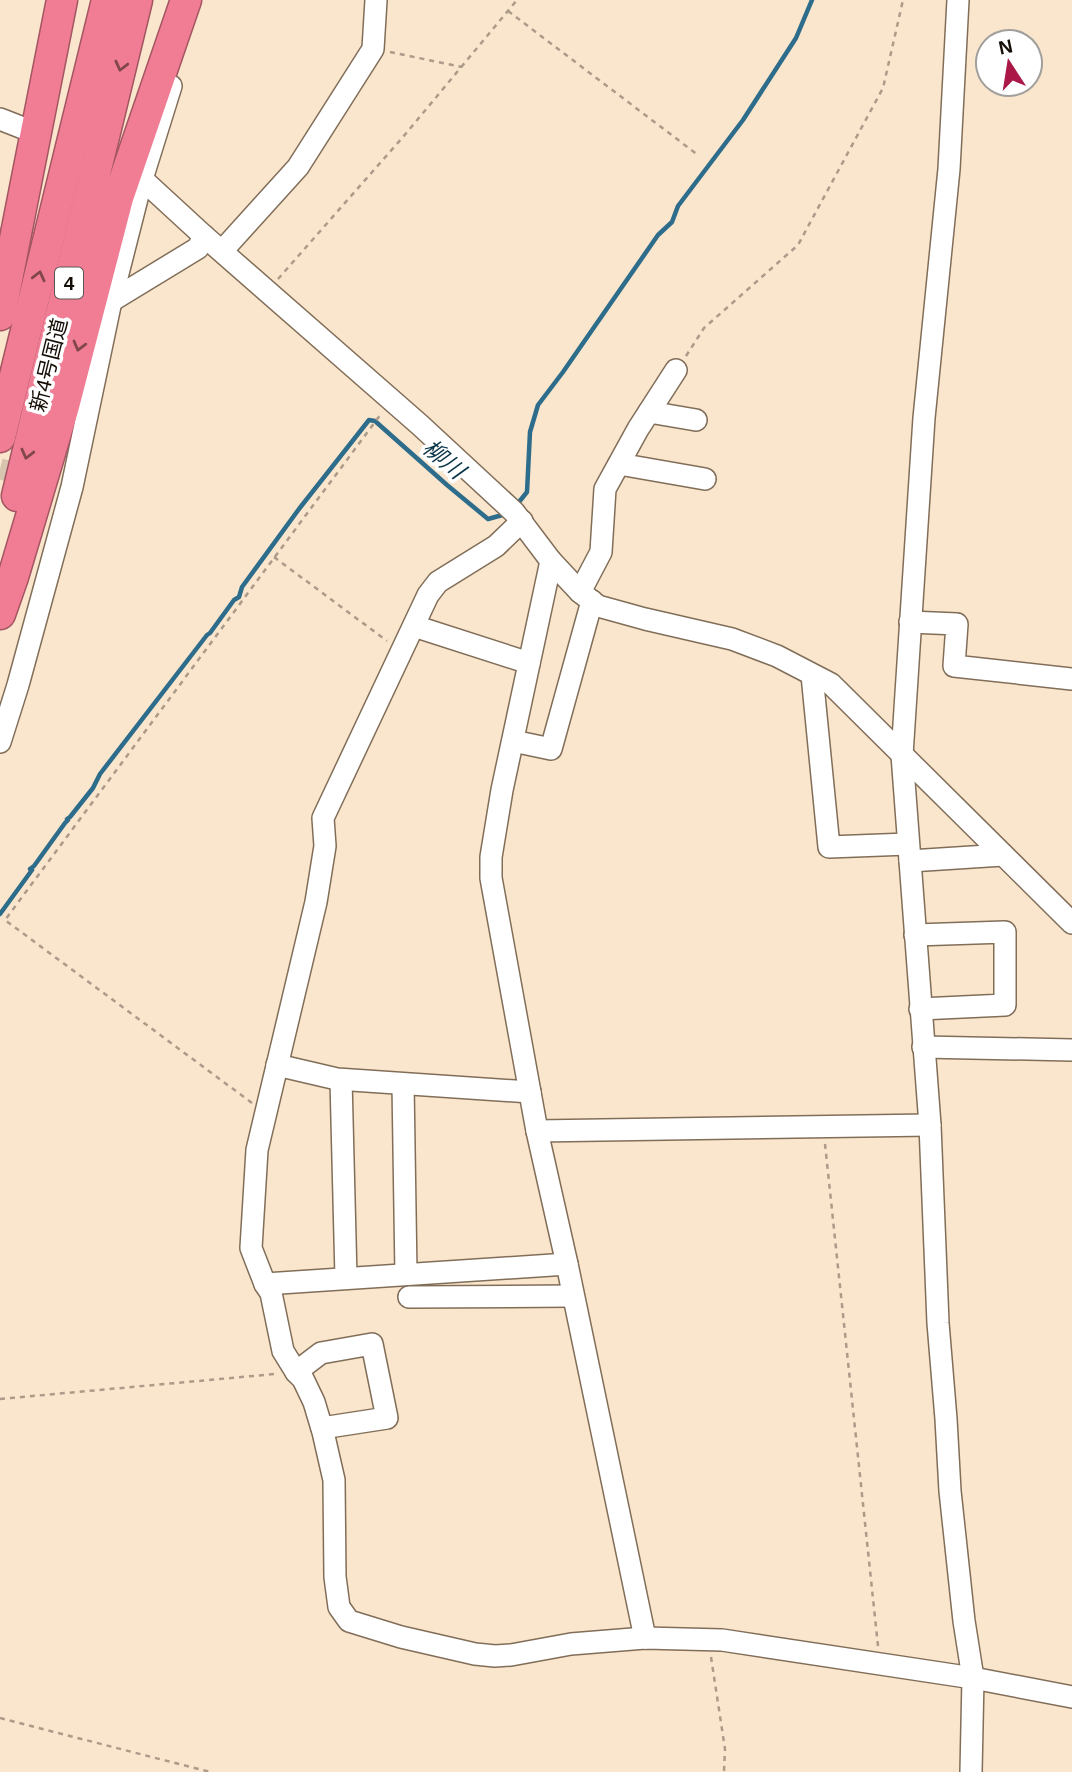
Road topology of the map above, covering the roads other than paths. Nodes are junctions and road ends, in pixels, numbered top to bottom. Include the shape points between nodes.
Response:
1 (52, 0) edge
2 (107, 0) edge
3 (137, 0) edge
4 (186, 0) edge
5 (198, 0) edge
6 (376, 0) edge
7 (958, 0) edge
8 (0, 119) edge
9 (23, 128) junction
10 (142, 179) junction
11 (204, 236) junction
12 (0, 241) edge
13 (222, 251) junction
14 (111, 301) junction
15 (0, 314) edge
16 (676, 370) road end
17 (649, 412) junction
18 (696, 420) dead end
19 (0, 437) edge
20 (619, 464) junction
21 (705, 479) dead end
22 (49, 481) tunnel mouth
23 (72, 486) junction
24 (522, 521) junction
25 (551, 561) junction
26 (0, 567) edge
27 (586, 596) junction
28 (0, 614) edge
29 (910, 622) junction
30 (414, 626) junction
31 (529, 663) junction
32 (812, 675) junction
33 (1072, 679) edge
34 (513, 741) junction
35 (0, 742) edge
36 (902, 755) junction
37 (909, 852) junction
38 (1003, 855) junction
39 (1072, 923) edge
40 (915, 935) junction
41 (920, 1009) junction
42 (923, 1047) junction
43 (1072, 1050) edge
44 (277, 1065) junction
45 (341, 1080) junction
46 (403, 1084) junction
47 (530, 1092) junction
48 (930, 1125) junction
49 (537, 1131) junction
50 (567, 1265) junction
51 (406, 1274) junction
52 (346, 1278) junction
53 (265, 1284) junction
54 (573, 1296) junction
55 (409, 1297) dead end
56 (296, 1371) junction
57 (322, 1428) junction
58 (645, 1638) junction
59 (973, 1678) junction
60 (1072, 1697) edge
61 (971, 1772) edge

1 - 9 street
1 - 15 highway
19 -> 2 highway, 新4号国道 / 4
3 -> 26 highway, 新4号国道 / 4
4 -> 28 highway via 118,198 64,406
5 - 10 street
6 - 13 street via 373,49 298,167
7 - 29 street via 949,169
8 - 9 street
9 - 12 street
10 - 11 street
10 - 14 street
11 - 13 street
11 - 14 street via 198,248
13 - 24 street
14 - 23 street
16 - 17 street
17 - 18 street
17 - 20 street
20 - 21 street
20 - 27 street via 605,489 601,552
22 - 23 street
23 - 35 street
24 - 25 street
24 - 30 street via 496,546 438,582
25 - 27 street
25 - 31 street
27 - 32 street via 598,606 732,639
27 - 34 street via 551,749
29 - 33 street via 957,624 954,666
29 - 36 street
30 - 31 street
30 - 44 street via 323,818 325,846 316,902
31 - 34 street
32 - 36 street via 831,684
32 - 37 street via 829,847
34 - 47 street via 491,878
36 - 37 street
36 - 38 street
37 - 38 street
37 - 40 street
38 - 39 street
40 - 41 street
40 - 41 street via 1005,932 1005,1005
41 - 42 street
42 - 43 street
42 - 48 street
44 - 45 street
44 - 53 street via 257,1150 251,1248
45 - 46 street
45 - 52 street
46 - 47 street
46 - 51 street
47 - 49 street
48 - 49 street
48 - 59 street via 950,1491
49 - 50 street
50 - 51 street
50 - 54 street
51 - 52 street
52 - 53 street
53 - 56 street via 283,1351
54 - 55 street
54 - 58 street
56 - 57 street via 309,1391
56 - 57 street via 321,1353 372,1344 387,1418
57 - 58 street via 334,1480 339,1607 349,1621 495,1656
58 - 59 street via 722,1640
59 - 60 street
59 - 61 street

